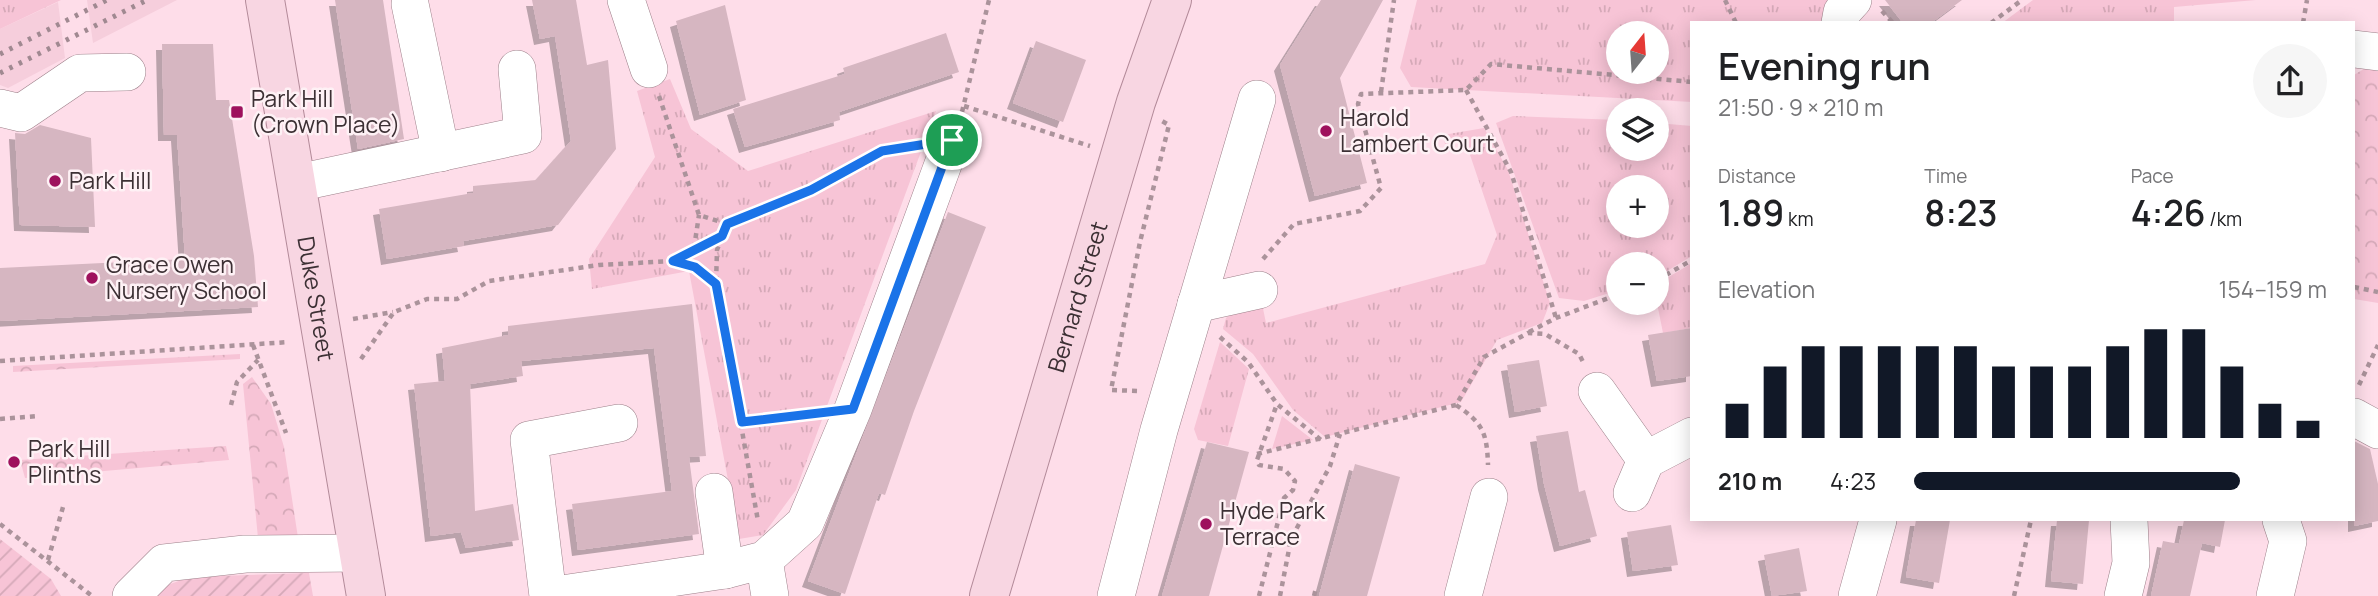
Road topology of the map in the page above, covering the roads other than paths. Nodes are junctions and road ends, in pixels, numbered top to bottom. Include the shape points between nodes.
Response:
1 (265, 0) edge
2 (1172, 0) edge
3 (1853, 0) edge
4 (634, 2) edge
5 (411, 4) dead end
6 (1840, 21) edge
7 (2355, 49) edge
8 (2378, 52) edge
9 (517, 69) dead end
10 (649, 69) road end
11 (127, 72) dead end
12 (1257, 99) dead end
13 (11, 111) edge
14 (952, 140) road end
15 (441, 153) junction
16 (297, 183) junction
17 (1260, 276) road end
18 (1196, 304) junction
19 (1597, 391) road end
20 (2356, 402) edge
21 (619, 423) dead end
22 (2378, 430) edge
23 (1690, 437) edge
24 (1646, 460) junction
25 (713, 492) dead end
26 (1632, 493) dead end
27 (1489, 498) dead end
28 (1878, 521) edge
29 (2129, 521) edge
30 (2281, 521) edge
31 (359, 553) junction
32 (764, 560) junction
33 (725, 570) junction
34 (131, 596) edge
35 (366, 596) edge
36 (548, 596) edge
37 (770, 596) edge
38 (989, 596) edge
39 (1116, 596) edge
40 (1463, 596) edge
41 (1857, 596) edge
42 (2123, 596) edge
43 (2275, 596) edge

1 - 16 main road, Duke Street
2 - 38 main road, Bernard Street via 1136,102
3 - 6 street
4 - 10 street
5 - 15 street
7 - 8 street
9 - 15 street via 523,135
11 - 13 street via 80,72
12 - 18 street
14 - 32 street via 853,409 805,523
15 - 16 street
16 - 31 main road, Duke Street
17 - 18 street
18 - 39 street
19 - 24 street
20 - 22 street
21 - 36 street via 529,440
23 - 24 street
24 - 26 street
25 - 33 street
27 - 40 street
28 - 41 street
29 - 42 street via 2130,563
30 - 43 street via 2288,541
31 - 34 street via 245,554 163,564
31 - 35 main road, Duke Street
32 - 33 street
32 - 37 street
33 - 36 street

